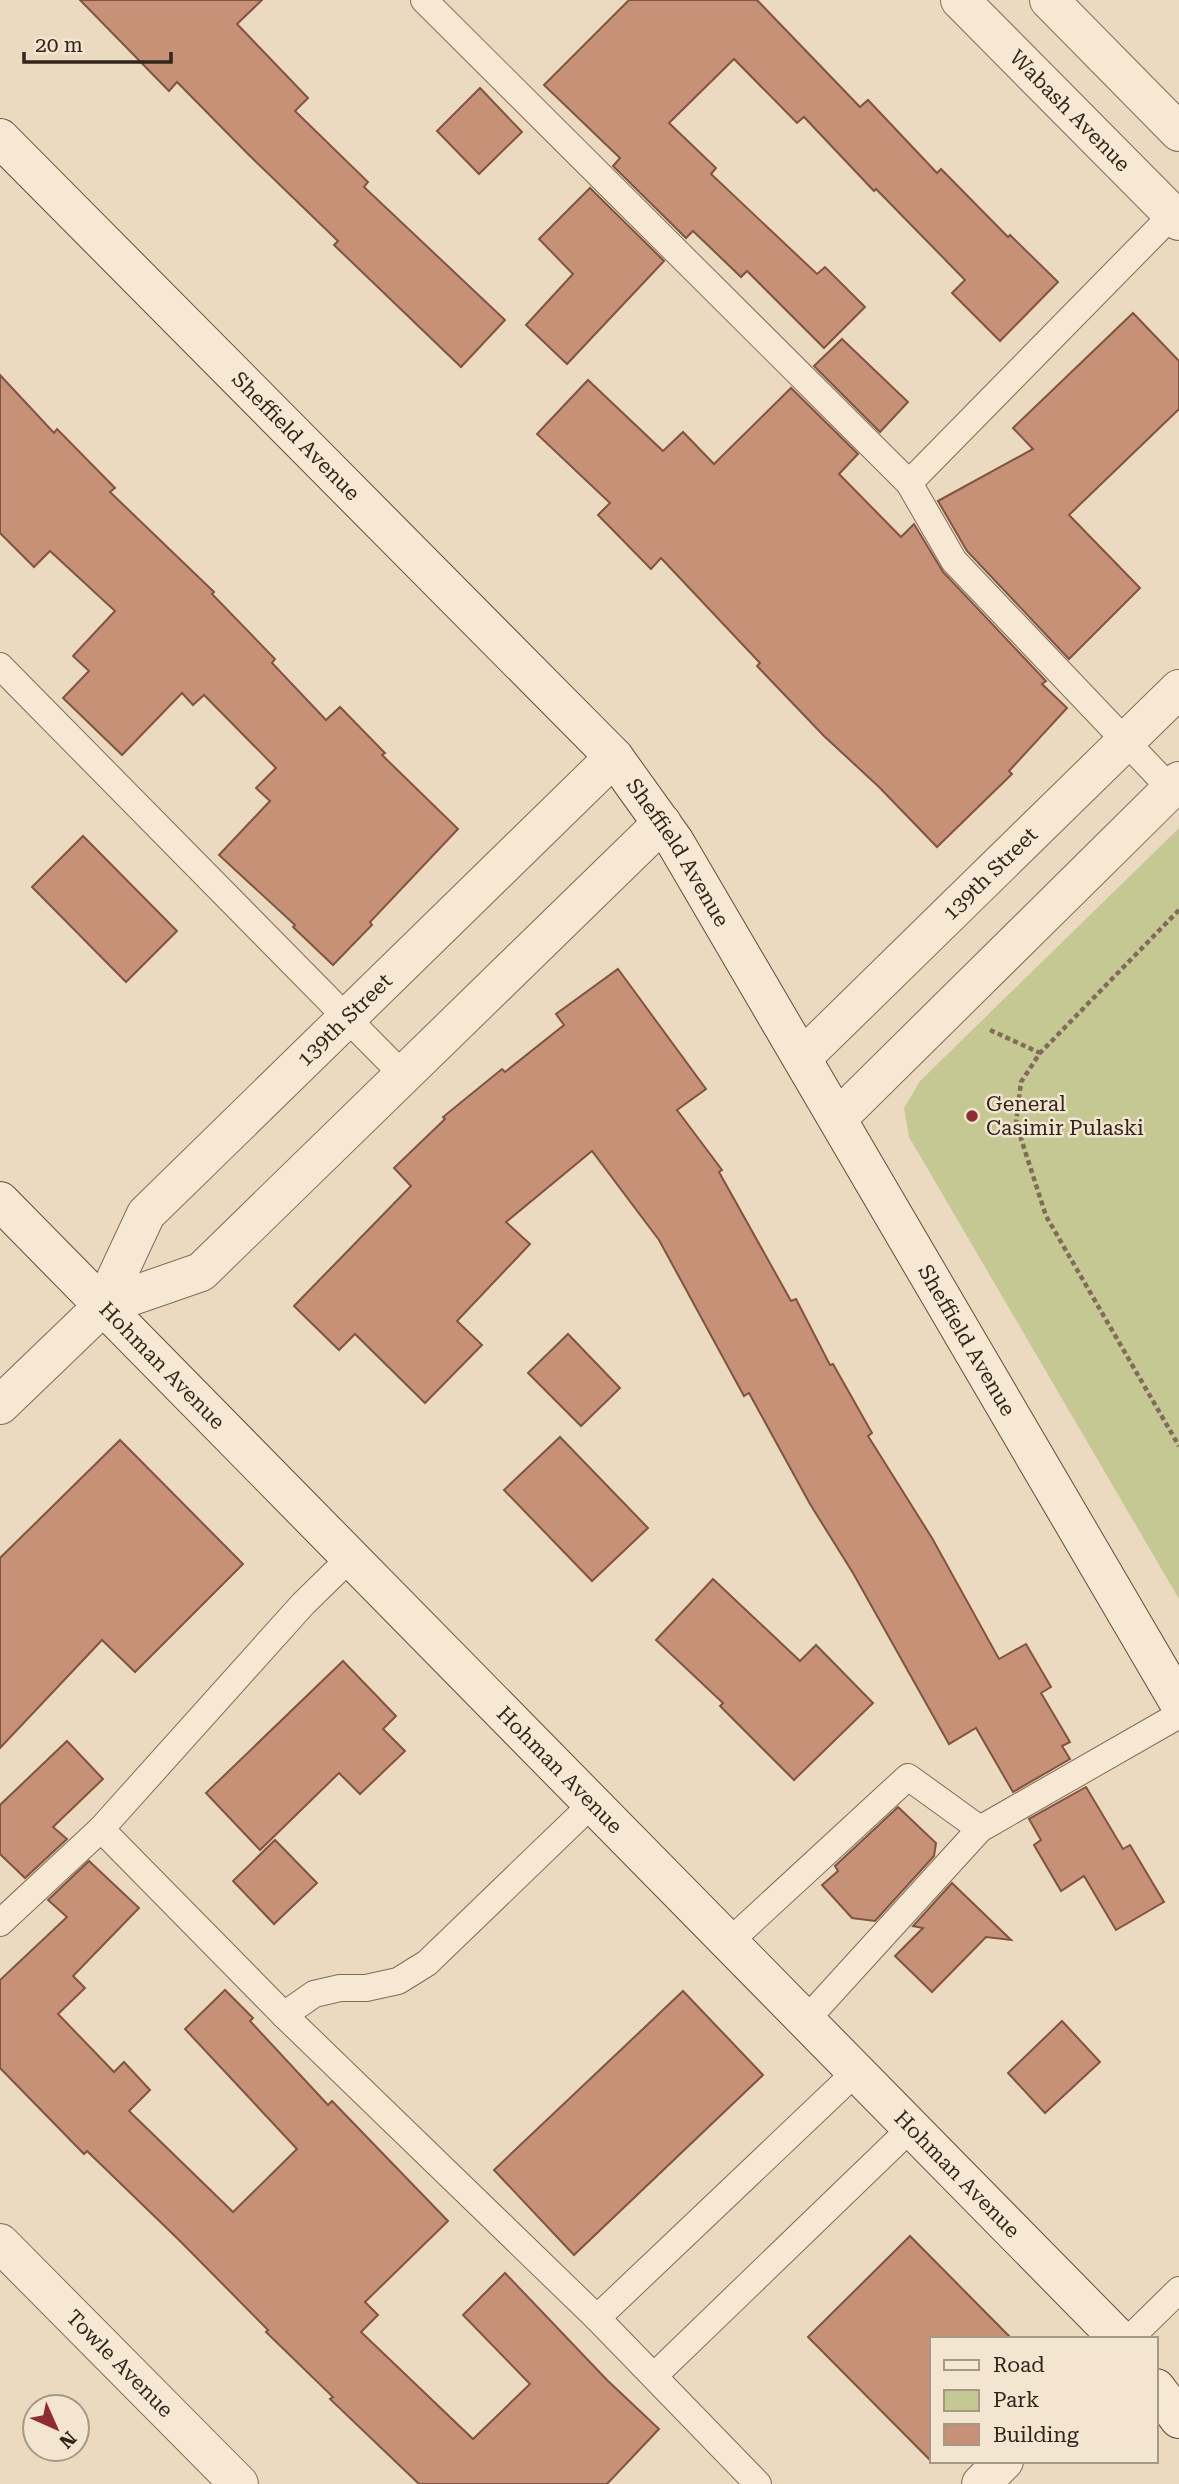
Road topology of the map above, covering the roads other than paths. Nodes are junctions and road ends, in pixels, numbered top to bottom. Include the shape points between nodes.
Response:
1 (424, 0) edge
2 (960, 0) edge
3 (1049, 0) edge
4 (1179, 132) edge
5 (0, 138) edge
6 (1177, 214) edge
7 (909, 483) junction
8 (0, 666) edge
9 (1179, 689) edge
10 (1125, 742) junction
11 (614, 757) junction
12 (1175, 785) edge
13 (662, 823) junction
14 (346, 1018) junction
15 (803, 1057) junction
16 (403, 1075) junction
17 (838, 1118) junction
18 (0, 1201) edge
19 (103, 1306) junction
20 (0, 1405) edge
21 (351, 1557) junction
22 (1179, 1703) edge
23 (1179, 1715) edge
24 (593, 1803) junction
25 (101, 1829) junction
26 (980, 1829) junction
27 (0, 1923) edge
28 (729, 1942) junction
29 (284, 2015) junction
30 (806, 2020) junction
31 (857, 2071) junction
32 (912, 2127) junction
33 (0, 2243) edge
34 (1179, 2290) edge
35 (597, 2318) junction
36 (1117, 2337) edge
37 (1131, 2337) edge
38 (1158, 2362) edge
39 (1179, 2373) edge
40 (654, 2376) junction
41 (1158, 2391) edge
42 (1179, 2418) edge
43 (1002, 2463) edge
44 (239, 2484) edge
45 (758, 2484) edge
46 (981, 2484) edge

1 - 7 lane
2 - 6 street, Wabash Avenue
3 - 4 street
5 - 11 street, Sheffield Avenue
6 - 7 lane
7 - 10 lane via 954,561
8 - 14 lane
9 - 10 street, 139th Street
10 - 12 lane
10 - 15 street, 139th Street
11 - 13 street, Sheffield Avenue
11 - 14 street, 139th Street
12 - 17 street
13 - 15 street, Sheffield Avenue
13 - 16 street, 139th Street
14 - 16 lane
14 - 19 street, 139th Street via 146,1214
15 - 17 street, Sheffield Avenue
16 - 19 street, 139th Street via 201,1272
17 - 22 street, Sheffield Avenue
18 - 19 street, Hohman Avenue
19 - 20 street, 139th Street
19 - 21 street, Hohman Avenue
21 - 24 street, Hohman Avenue
21 - 25 lane via 303,1604
23 - 26 lane
24 - 28 street, Hohman Avenue
24 - 29 lane via 427,1962 398,1981 314,1994
25 - 27 lane
25 - 29 lane
26 - 28 lane via 908,1776
26 - 30 lane
28 - 30 street, Hohman Avenue
29 - 35 lane
30 - 31 street, Hohman Avenue
31 - 32 street, Hohman Avenue
31 - 35 lane
32 - 36 street, Hohman Avenue
32 - 40 lane
33 - 44 street, Towle Avenue
34 - 37 lane
35 - 40 lane
38 - 39 street
40 - 45 lane
41 - 42 street
43 - 46 street

